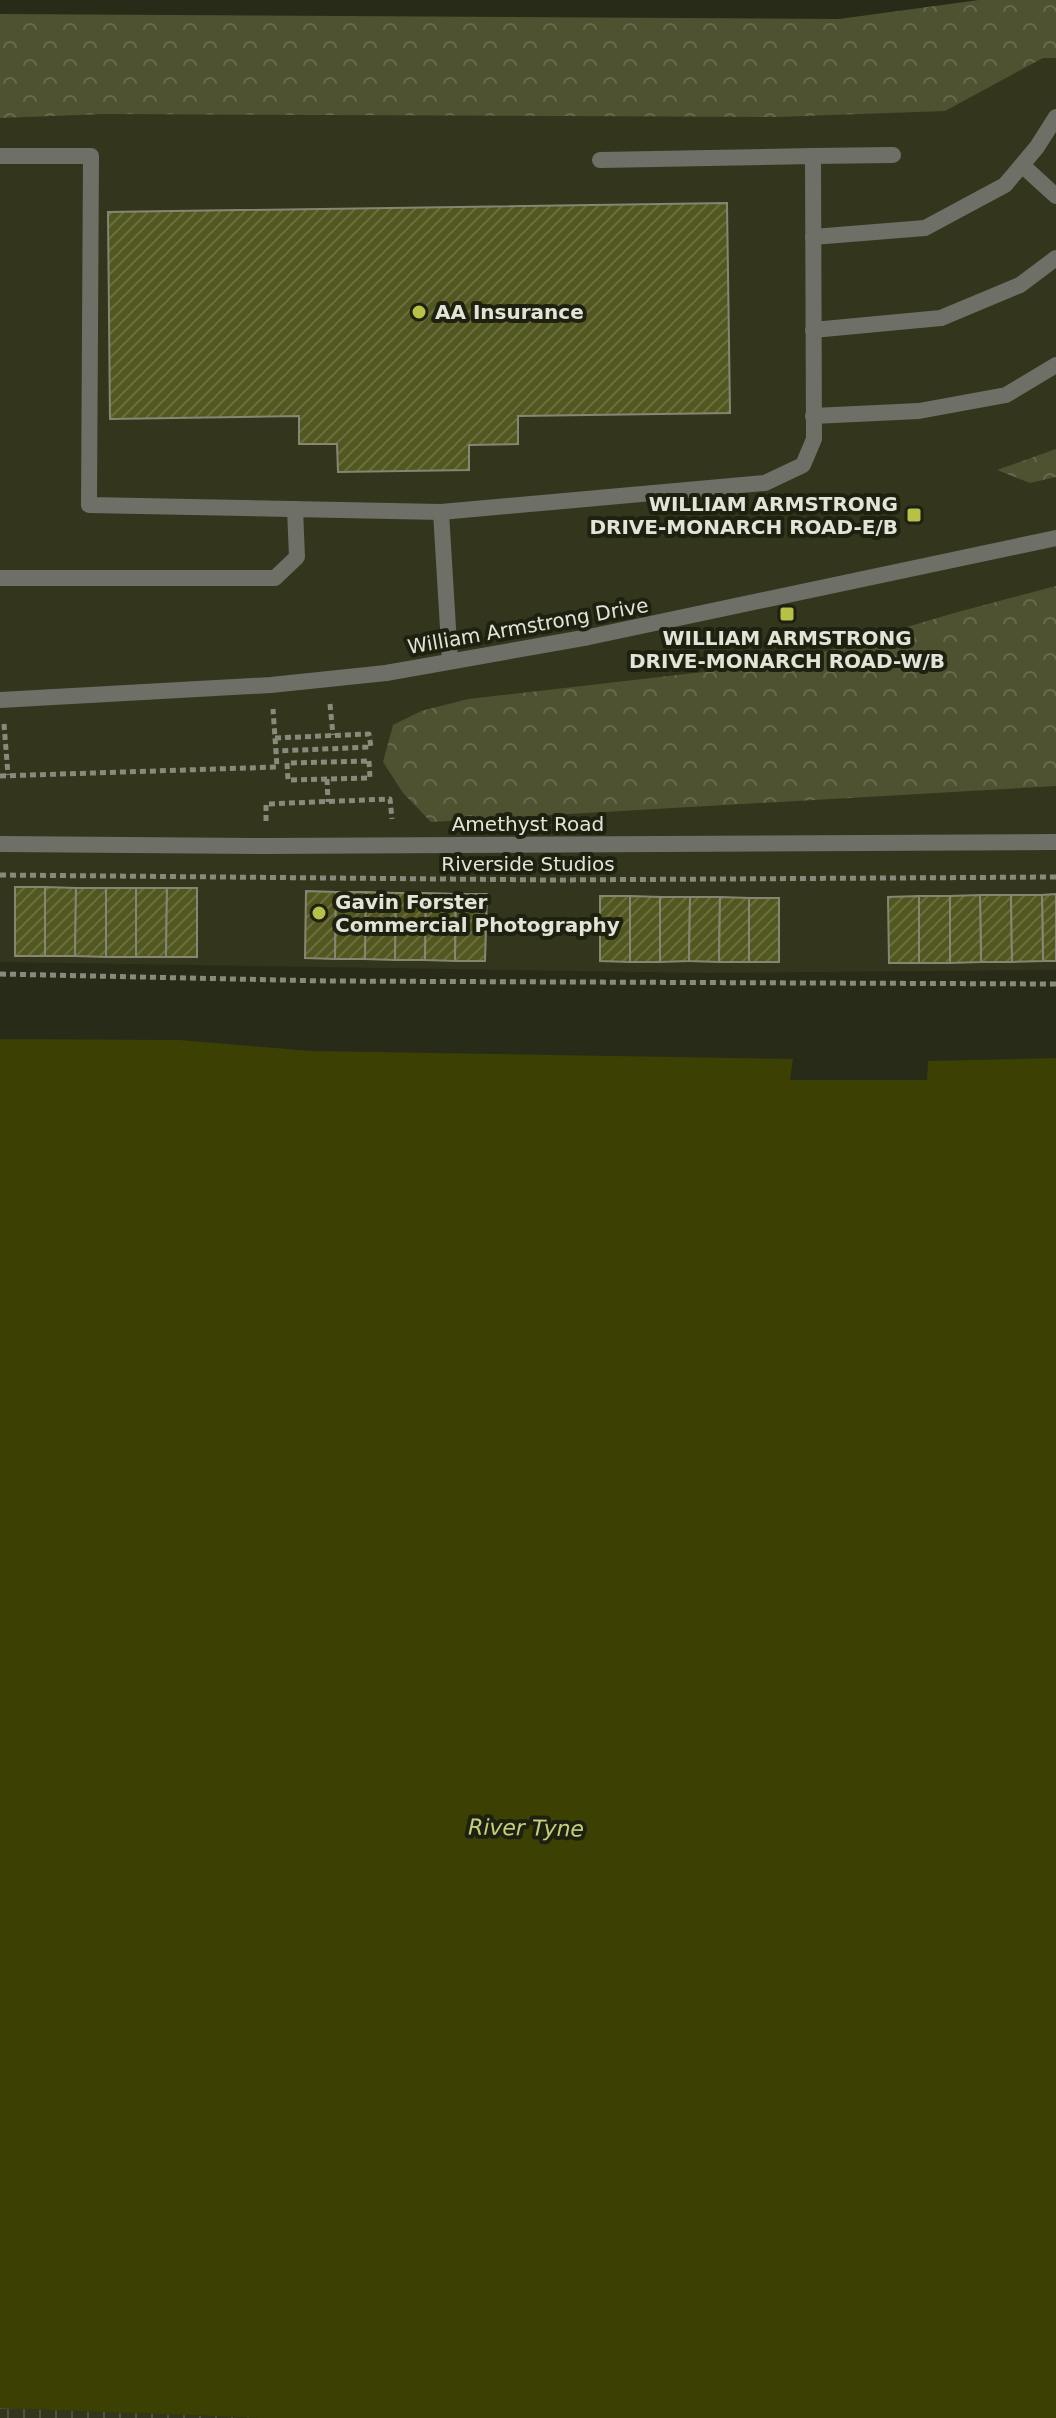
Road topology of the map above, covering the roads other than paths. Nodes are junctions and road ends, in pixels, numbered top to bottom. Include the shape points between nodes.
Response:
1 (1056, 117) edge
2 (893, 155) dead end
3 (0, 156) edge
4 (813, 156) junction
5 (600, 160) dead end
6 (1022, 165) junction
7 (1056, 196) edge
8 (813, 237) junction
9 (1056, 258) edge
10 (813, 330) junction
11 (1056, 365) edge
12 (813, 416) junction
13 (295, 509) junction
14 (441, 512) junction
15 (1056, 538) edge
16 (0, 578) edge
17 (450, 661) junction
18 (0, 700) edge
19 (1056, 842) edge
20 (0, 844) edge

1 - 6 street
2 - 4 street
3 - 13 street via 91,156 89,505
4 - 5 street
4 - 8 street
6 - 7 street
6 - 8 street via 1005,185 925,228
8 - 10 street
9 - 10 street via 1020,285 941,318
10 - 12 street
11 - 12 street via 1006,395 919,411
12 - 14 street via 814,439 803,465 765,483
13 - 14 street
13 - 16 street via 297,557 275,578
14 - 17 street
15 - 17 street, William Armstrong Drive via 589,637
17 - 18 street, William Armstrong Drive via 271,685
19 - 20 street, Amethyst Road

